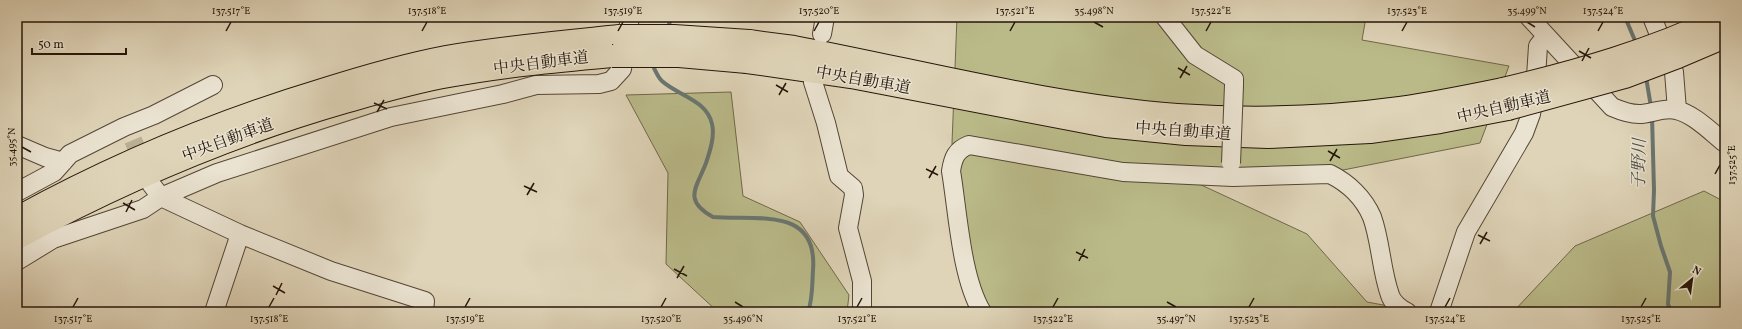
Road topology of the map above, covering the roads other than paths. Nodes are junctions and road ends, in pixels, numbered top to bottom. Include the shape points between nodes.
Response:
1 (630, 17) edge
2 (1165, 17) edge
3 (1529, 17) edge
4 (1652, 17) edge
5 (1721, 17) edge
6 (1546, 36) junction
7 (1725, 37) edge
8 (748, 51) junction
9 (813, 82) dead end
10 (213, 85) dead end
11 (1506, 99) junction
12 (1671, 110) junction
13 (1725, 143) edge
14 (17, 145) edge
15 (63, 162) junction
16 (1232, 170) junction
17 (156, 190) junction
18 (17, 192) edge
19 (17, 218) edge
20 (240, 234) junction
21 (17, 238) edge
22 (17, 261) edge
23 (214, 312) edge
24 (424, 312) edge
25 (862, 312) edge
26 (982, 312) edge
27 (1407, 312) edge
28 (1438, 312) edge

1 - 17 street via 622,69 611,81 599,84 536,85 390,117
2 - 16 street, bridge via 1194,55 1234,80
3 - 6 street
4 - 12 street via 1674,72
5 - 11 highway, 中央自動車道, bridge via 1670,39
6 - 12 street via 1612,107 1638,114
6 - 28 street via 1538,46 1535,92 1524,133 1466,232
7 - 11 highway, 中央自動車道, bridge via 1625,77
8 - 11 highway, 中央自動車道 via 851,77 1106,126 1186,134 1268,137 1370,132 1440,122
8 - 19 highway, 中央自動車道, bridge via 674,36 620,36 531,45 445,58 379,72 223,122 140,156 68,190
8 - 21 highway, 中央自動車道, bridge via 679,56 612,56 530,64 449,76 378,92 303,114 178,159
9 - 25 street via 840,176 853,188 848,228 862,281
10 - 15 street via 154,115 128,133 70,154
12 - 13 street via 1689,115
14 - 15 street
15 - 18 street via 54,172
16 - 26 street via 1123,172 976,145 962,147 953,157 951,172 967,274 974,300
16 - 27 street via 1330,174 1344,181 1359,196 1371,216 1390,296
17 - 20 street
17 - 22 street via 142,209 53,239
20 - 23 street
20 - 24 street via 331,271 425,301

